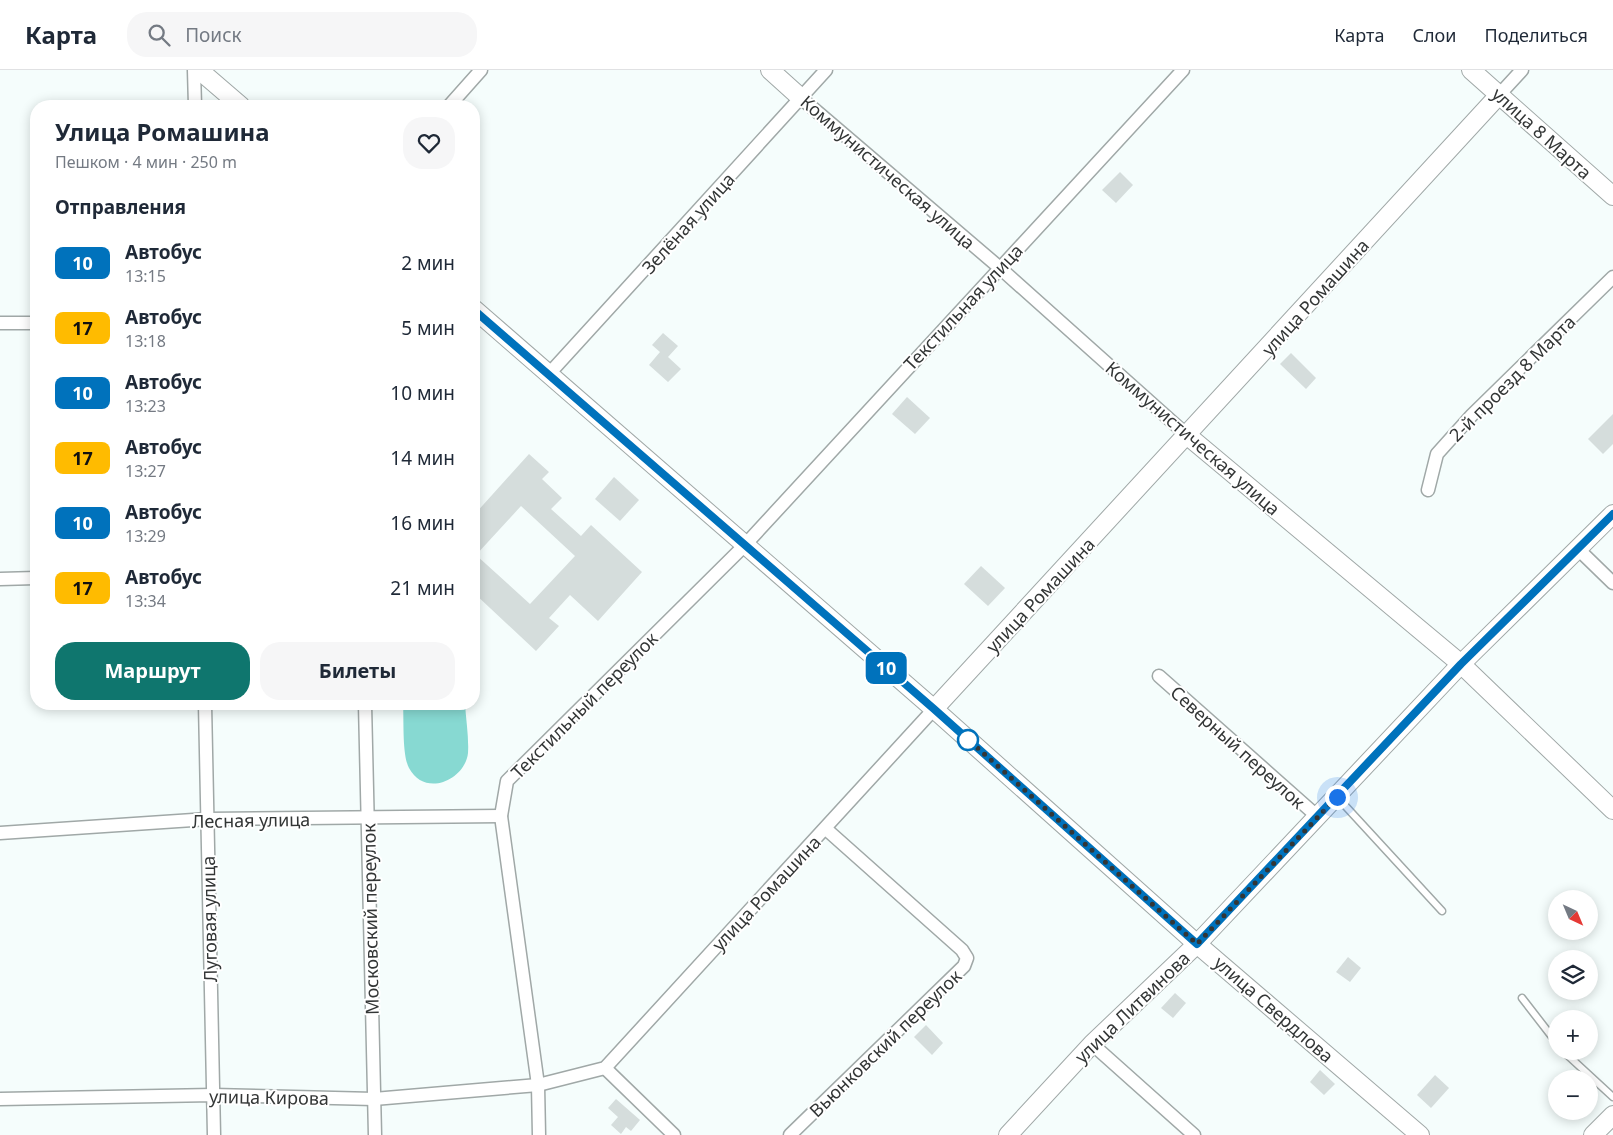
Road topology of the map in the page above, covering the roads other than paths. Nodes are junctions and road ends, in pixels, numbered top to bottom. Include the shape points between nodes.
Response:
1 (194, 70) edge
2 (199, 70) edge
3 (482, 70) edge
4 (770, 70) edge
5 (826, 70) edge
6 (1183, 70) edge
7 (1471, 70) edge
8 (1522, 70) edge
9 (1500, 95) junction
10 (801, 98) junction
11 (194, 100) edge
12 (234, 100) edge
13 (454, 100) edge
14 (1613, 196) edge
15 (1000, 268) junction
16 (1613, 277) edge
17 (480, 314) edge
18 (0, 323) edge
19 (30, 323) edge
20 (548, 375) junction
21 (1188, 436) junction
22 (1428, 490) dead end
23 (1613, 514) edge
24 (744, 546) junction
25 (1578, 549) junction
26 (30, 578) edge
27 (0, 579) edge
28 (1613, 583) edge
29 (1461, 664) junction
30 (1159, 676) dead end
31 (934, 709) junction
32 (205, 710) edge
33 (365, 710) edge
34 (1337, 797) junction
35 (1613, 810) edge
36 (502, 816) junction
37 (1318, 817) junction
38 (368, 818) junction
39 (208, 819) junction
40 (826, 829) junction
41 (0, 833) edge
42 (1442, 911) dead end
43 (1197, 944) junction
44 (1522, 998) dead end
45 (1548, 1032) edge
46 (1092, 1044) junction
47 (1573, 1060) edge
48 (605, 1068) junction
49 (538, 1085) junction
50 (213, 1095) junction
51 (1613, 1097) edge
52 (0, 1099) edge
53 (374, 1099) junction
54 (1613, 1115) edge
55 (214, 1135) edge
56 (375, 1135) edge
57 (538, 1135) edge
58 (674, 1135) edge
59 (790, 1135) edge
60 (1008, 1135) edge
61 (1194, 1135) edge
62 (1420, 1135) edge
63 (1594, 1135) edge

1 - 11 street
2 - 12 street
3 - 13 street
4 - 10 street, Коммунистическая улица
5 - 10 street, Зелёная улица
6 - 15 street, Текстильная улица
7 - 9 street, улица 8 Марта
8 - 9 street, улица Ромашина
9 - 14 street, улица 8 Марта
9 - 21 street, улица Ромашина
10 - 15 street, Коммунистическая улица
10 - 20 street, Зелёная улица
15 - 21 street, Коммунистическая улица
15 - 24 street, Текстильная улица
16 - 22 street, 2-й проезд 8 Марта via 1472,415 1437,454
17 - 20 street, улица Свердлова
18 - 19 street
20 - 24 street, улица Свердлова
21 - 29 street, Коммунистическая улица
21 - 31 street, улица Ромашина
23 - 25 street, улица Литвинова
24 - 31 street, улица Свердлова
24 - 36 street, Текстильный переулок via 508,781
25 - 28 street
25 - 29 street, улица Литвинова
26 - 27 street
29 - 34 street, улица Литвинова
29 - 35 street, Коммунистическая улица
30 - 37 street, Северный переулок
31 - 40 street, улица Ромашина
31 - 43 street, улица Свердлова
32 - 39 street, Луговая улица
33 - 38 street, Московский переулок
34 - 37 street, улица Литвинова
34 - 42 lane
36 - 38 street, Лесная улица
36 - 49 street, Текстильный переулок
37 - 43 street, улица Литвинова
38 - 39 street, Лесная улица
38 - 53 street, Московский переулок
39 - 41 street, Лесная улица
39 - 50 street, Луговая улица
40 - 48 street, улица Ромашина
40 - 59 street, Вьюнковский переулок via 962,950 967,958 964,966
43 - 46 street, улица Литвинова
43 - 62 street, улица Свердлова
44 - 45 lane
46 - 60 street, улица Литвинова
46 - 61 street
47 - 51 lane
48 - 49 street
48 - 58 street
49 - 53 street, улица Кирова
49 - 57 street, Текстильный переулок
50 - 52 street, улица Кирова
50 - 53 street, улица Кирова
50 - 55 street, Луговая улица
53 - 56 street, Московский переулок
54 - 63 street

